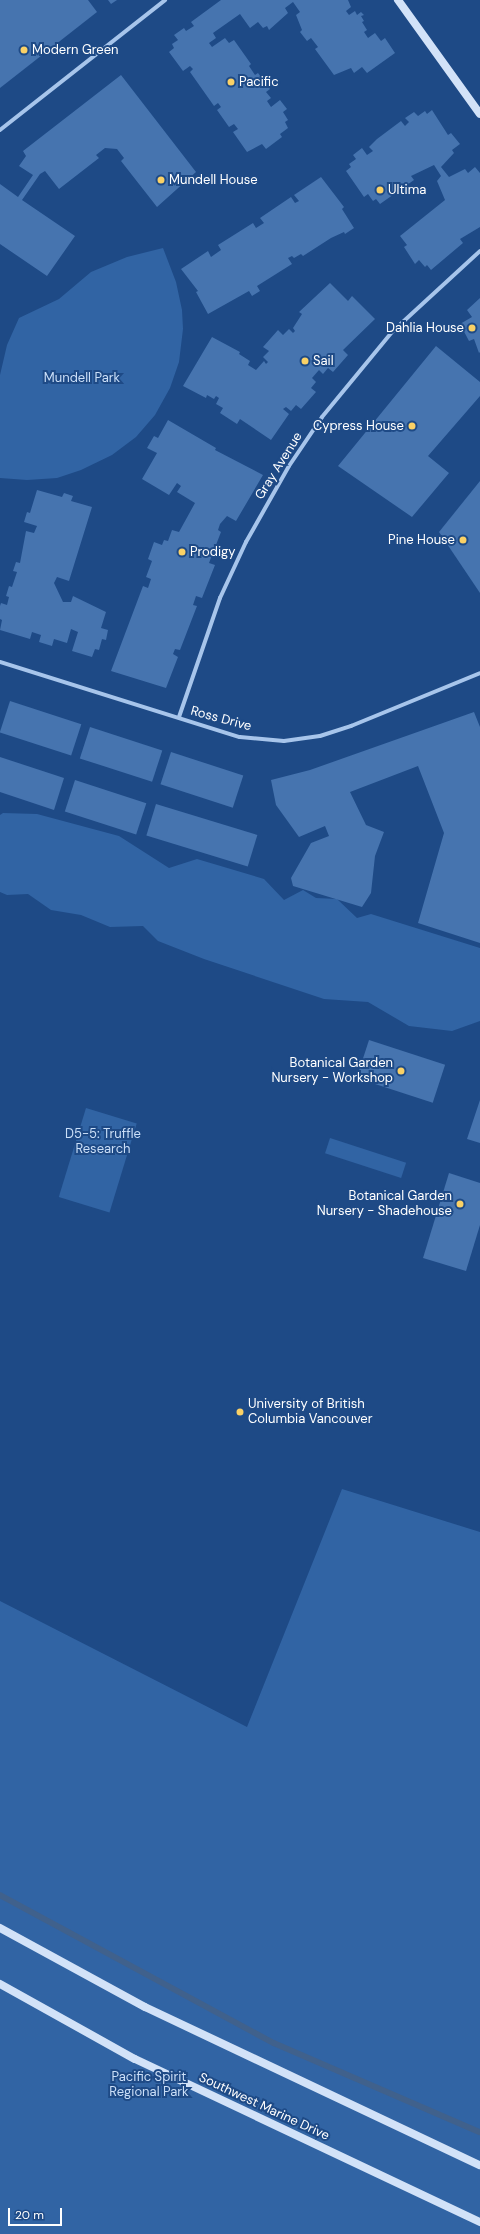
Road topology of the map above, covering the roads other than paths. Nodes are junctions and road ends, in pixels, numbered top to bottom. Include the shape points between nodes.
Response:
1 (166, 0) edge
2 (398, 0) edge
3 (480, 114) edge
4 (0, 130) edge
5 (480, 251) edge
6 (0, 662) edge
7 (480, 673) edge
8 (179, 718) junction
9 (0, 1928) edge
10 (0, 1984) edge
11 (480, 2165) edge
12 (480, 2222) edge

1 - 4 street
2 - 3 main road
5 - 8 street, Gray Avenue via 378,348 322,418 289,466 246,542 220,598
6 - 8 street, Ross Drive
7 - 8 street, Ross Drive via 351,726 320,736 284,741 240,737
9 - 11 main road via 145,2007
10 - 12 main road, Southwest Marine Drive via 135,2059

